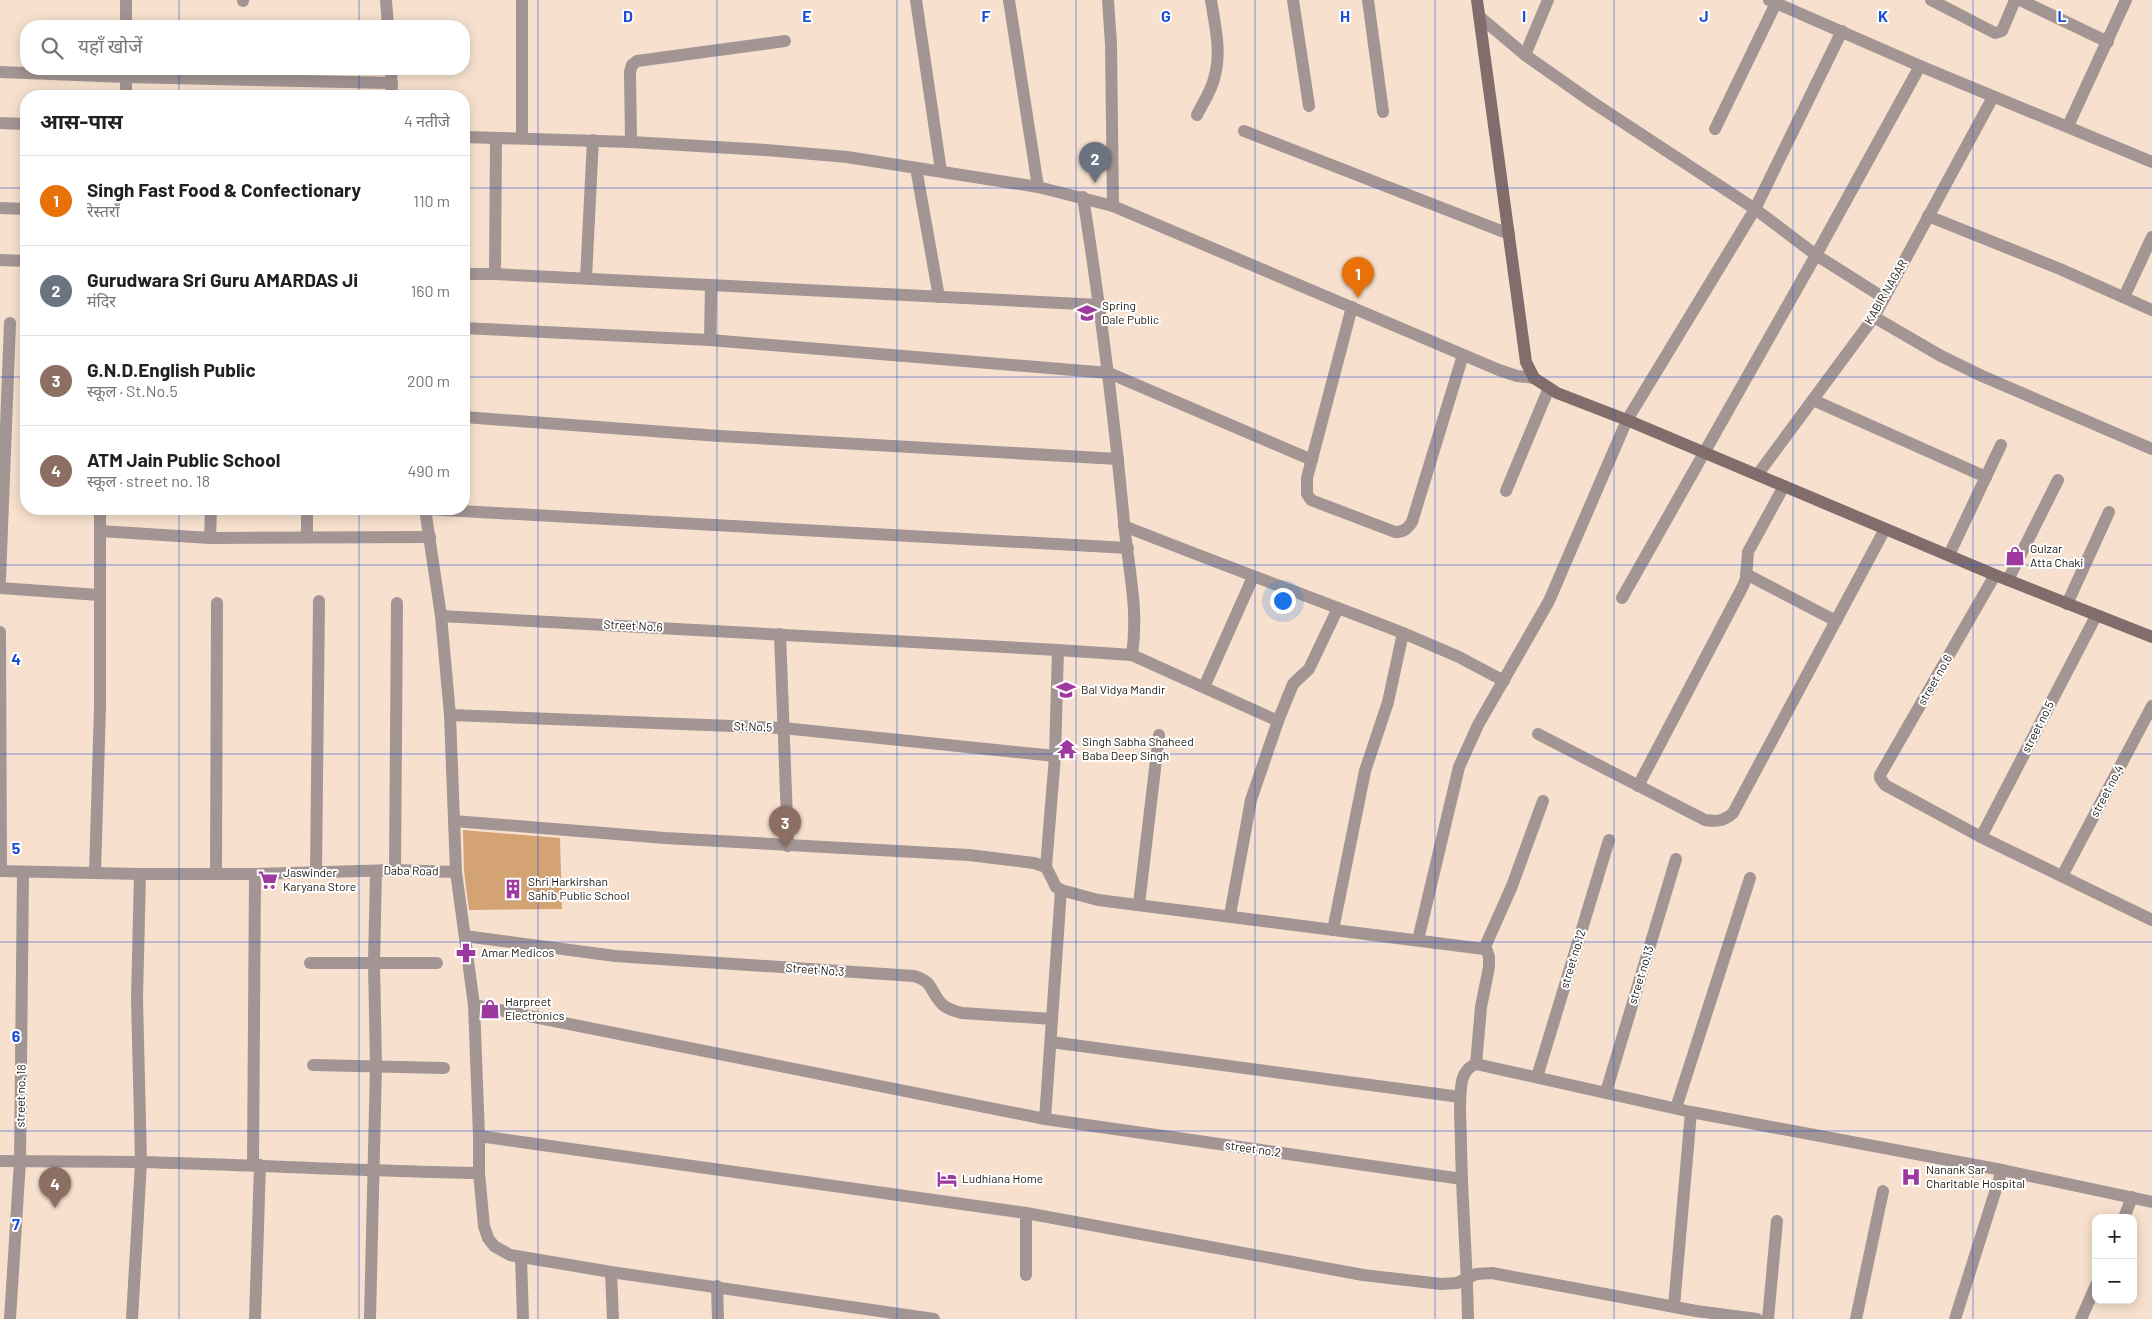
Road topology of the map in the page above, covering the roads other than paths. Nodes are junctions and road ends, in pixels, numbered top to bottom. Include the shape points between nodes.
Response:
1 (126, 0) edge
2 (386, 0) edge
3 (522, 0) edge
4 (916, 0) edge
5 (1010, 0) edge
6 (1108, 0) edge
7 (1211, 0) edge
8 (1293, 0) edge
9 (1368, 0) edge
10 (1477, 0) edge
11 (1548, 0) edge
12 (1931, 0) edge
13 (2015, 0) edge
14 (2020, 0) edge
15 (2126, 0) edge
16 (1772, 2) edge
17 (1480, 18) junction
18 (126, 20) edge
19 (388, 20) edge
20 (1842, 31) junction
21 (785, 41) dead end
22 (2108, 42) junction
23 (1525, 55) junction
24 (1920, 66) junction
25 (0, 72) edge
26 (20, 72) edge
27 (126, 75) edge
28 (179, 75) edge
29 (391, 75) edge
30 (392, 83) junction
31 (126, 90) edge
32 (392, 90) edge
33 (1994, 96) junction
34 (1309, 106) dead end
35 (1383, 112) dead end
36 (1197, 114) dead end
37 (0, 123) edge
38 (20, 124) edge
39 (2068, 126) junction
40 (1716, 129) dead end
41 (1244, 131) dead end
42 (470, 137) edge
43 (496, 138) junction
44 (522, 138) junction
45 (592, 140) junction
46 (631, 142) junction
47 (2152, 162) edge
48 (916, 168) junction
49 (941, 172) junction
50 (1038, 187) junction
51 (1083, 197) junction
52 (1113, 206) junction
53 (0, 208) edge
54 (20, 209) edge
55 (1755, 209) junction
56 (1928, 216) junction
57 (1509, 234) junction
58 (2152, 238) edge
59 (1816, 256) junction
60 (0, 260) edge
61 (20, 261) edge
62 (470, 274) edge
63 (494, 274) junction
64 (586, 278) junction
65 (711, 285) junction
66 (939, 297) junction
67 (1884, 298) junction
68 (2124, 298) junction
69 (1100, 305) junction
70 (1352, 307) junction
71 (2152, 310) edge
72 (1874, 317) junction
73 (10, 323) dead end
74 (470, 328) edge
75 (710, 340) junction
76 (1463, 355) junction
77 (1109, 373) junction
78 (1534, 378) junction
79 (1549, 388) junction
80 (1813, 400) junction
81 (470, 417) edge
82 (1628, 420) junction
83 (2001, 445) dead end
84 (2152, 449) edge
85 (1703, 452) junction
86 (1118, 459) junction
87 (1312, 460) junction
88 (1758, 474) junction
89 (1986, 477) junction
90 (2058, 480) dead end
91 (1784, 486) junction
92 (1506, 491) dead end
93 (470, 511) edge
94 (2109, 512) dead end
95 (100, 515) edge
96 (211, 515) edge
97 (307, 515) edge
98 (426, 515) edge
99 (1124, 526) junction
100 (1885, 529) junction
101 (100, 531) junction
102 (307, 537) junction
103 (430, 537) junction
104 (210, 538) junction
105 (1128, 548) junction
106 (1950, 555) junction
107 (1746, 574) junction
108 (1995, 575) junction
109 (1253, 577) junction
110 (0, 580) edge
111 (2008, 580) junction
112 (0, 588) edge
113 (99, 594) junction
114 (1622, 598) dead end
115 (318, 601) dead end
116 (217, 603) dead end
117 (397, 603) dead end
118 (2067, 604) junction
119 (1338, 608) junction
120 (441, 616) junction
121 (2096, 616) junction
122 (1836, 621) junction
123 (0, 632) edge
124 (1403, 633) junction
125 (780, 634) junction
126 (2152, 638) edge
127 (1058, 650) junction
128 (1132, 655) junction
129 (1504, 681) junction
130 (1204, 687) junction
131 (2152, 706) edge
132 (450, 715) junction
133 (1278, 721) junction
134 (783, 728) junction
135 (1538, 734) dead end
136 (1159, 735) dead end
137 (1055, 756) junction
138 (1638, 786) junction
139 (1543, 801) dead end
140 (454, 821) junction
141 (1981, 838) junction
142 (1609, 840) dead end
143 (788, 846) junction
144 (1676, 859) dead end
145 (1046, 867) junction
146 (395, 870) junction
147 (1, 871) edge
148 (376, 871) junction
149 (23, 872) junction
150 (316, 872) junction
151 (456, 872) junction
152 (95, 873) junction
153 (140, 874) junction
154 (216, 874) junction
155 (256, 874) junction
156 (2062, 876) junction
157 (1750, 878) dead end
158 (1061, 890) junction
159 (1139, 904) junction
160 (1230, 915) junction
161 (2152, 920) edge
162 (1333, 930) junction
163 (465, 936) junction
164 (1418, 940) junction
165 (1484, 948) junction
166 (374, 963) junction
167 (437, 963) dead end
168 (310, 964) dead end
169 (474, 1005) junction
170 (1052, 1020) junction
171 (1051, 1042) junction
172 (1476, 1064) junction
173 (313, 1065) dead end
174 (376, 1066) junction
175 (444, 1068) dead end
176 (1537, 1077) junction
177 (1606, 1092) junction
178 (1460, 1097) junction
179 (1676, 1108) junction
180 (1691, 1112) junction
181 (1045, 1119) junction
182 (479, 1136) junction
183 (0, 1161) edge
184 (20, 1161) junction
185 (141, 1162) junction
186 (257, 1165) junction
187 (2002, 1170) junction
188 (373, 1172) junction
189 (479, 1174) junction
190 (1462, 1179) junction
191 (1883, 1191) dead end
192 (2132, 1197) junction
193 (2152, 1202) edge
194 (1026, 1213) junction
195 (2126, 1214) edge
196 (1777, 1221) dead end
197 (521, 1257) junction
198 (611, 1272) junction
199 (1026, 1275) dead end
200 (1467, 1279) junction
201 (717, 1286) junction
202 (2092, 1294) edge
203 (1674, 1306) junction
204 (1695, 1315) edge
205 (10, 1319) edge
206 (132, 1319) edge
207 (255, 1319) edge
208 (370, 1319) edge
209 (523, 1319) edge
210 (613, 1319) edge
211 (718, 1319) edge
212 (934, 1319) edge
213 (1468, 1319) edge
214 (1757, 1319) edge
215 (1768, 1319) edge
216 (1856, 1319) edge
217 (1955, 1319) edge
218 (2081, 1319) edge

1 - 18 street
2 - 19 street
3 - 44 street
4 - 49 street
5 - 50 street
6 - 52 street via 1112,44
7 - 36 street via 1218,63 1214,80
8 - 34 street
9 - 35 street
10 - 17 street
11 - 23 street
12 - 13 street via 1995,33 2002,31
14 - 22 street
15 - 22 street
16 - 20 street
16 - 40 street
17 - 23 street
17 - 57 street
20 - 24 street
20 - 55 street
21 - 46 street via 637,61 630,72
22 - 39 street
23 - 55 street
24 - 33 street
24 - 59 street
25 - 26 street
27 - 31 street
28 - 30 street
29 - 30 street
30 - 32 street
33 - 39 street
33 - 56 street, KABIR NAGAR
37 - 38 street
39 - 47 street
41 - 57 street
42 - 43 street
43 - 44 street
43 - 63 street
44 - 45 street
45 - 46 street
45 - 64 street
46 - 48 street via 775,150
48 - 49 street
48 - 66 street
49 - 50 street
50 - 51 street
51 - 52 street
51 - 69 street
52 - 70 street
53 - 54 street
55 - 59 street
55 - 82 street
56 - 67 street, KABIR NAGAR
56 - 68 street
57 - 78 street via 1526,362
58 - 68 street
59 - 67 street
59 - 85 street
60 - 61 street
62 - 63 street
63 - 64 street
64 - 65 street
65 - 66 street
65 - 75 street
66 - 69 street
67 - 72 street, KABIR NAGAR
68 - 71 street
69 - 77 street
70 - 76 street
70 - 87 street
72 - 80 street, KABIR NAGAR
72 - 84 street via 1982,376
73 - 110 street
74 - 75 street
75 - 77 street
76 - 78 street via 1517,376
76 - 87 street via 1412,522 1402,532 1311,500 1306,488
77 - 86 street
77 - 87 street
78 - 79 street
79 - 82 street
79 - 92 street
80 - 88 street, KABIR NAGAR
80 - 89 street
81 - 86 street via 719,436
82 - 85 street
82 - 129 street via 1549,601
83 - 89 street
85 - 88 street
85 - 114 street
86 - 99 street
88 - 91 street
89 - 106 street
90 - 111 street
91 - 100 street
91 - 107 street via 1752,541
93 - 105 street
94 - 118 street
95 - 101 street
96 - 104 street
97 - 102 street
98 - 103 street, Daba Road
99 - 105 street
99 - 109 street
100 - 106 street
100 - 122 street
101 - 104 street
101 - 113 street
102 - 103 street
102 - 104 street
103 - 120 street, Daba Road
105 - 128 street via 1136,610
106 - 108 street
107 - 122 street
107 - 138 street via 1741,591
108 - 111 street
108 - 141 street, street no.6 via 1880,775 1885,785
109 - 119 street
109 - 130 street
111 - 118 street
112 - 113 street
113 - 152 street via 100,707
115 - 150 street
116 - 154 street
117 - 146 street
118 - 121 street
119 - 124 street
119 - 133 street via 1309,669 1293,684
120 - 125 street, Street No.6
120 - 132 street, Daba Road
121 - 126 street
121 - 141 street, street no.5
122 - 138 street via 1733,813 1720,821 1705,820
123 - 147 street
124 - 129 street
124 - 162 street via 1388,702 1365,771
125 - 127 street, Street No.6
125 - 134 street
127 - 128 street, Street No.6
127 - 137 street
128 - 130 street
129 - 164 street via 1478,725 1459,767
130 - 133 street
131 - 156 street, street no.4
132 - 134 street, St.No.5
132 - 140 street, Daba Road
133 - 160 street via 1251,800
134 - 137 street, St.No.5
134 - 143 street
135 - 138 street
136 - 159 street
137 - 145 street
139 - 165 street via 1512,886
140 - 143 street
140 - 151 street, Daba Road
141 - 156 street
142 - 176 street, street no.12
143 - 145 street via 969,855
144 - 177 street, street no.13
145 - 158 street via 1056,887
146 - 148 street, Daba Road
146 - 151 street, Daba Road
147 - 149 street, Daba Road
148 - 150 street, Daba Road
148 - 166 street
149 - 152 street, Daba Road
149 - 184 street, street no. 18
150 - 155 street, Daba Road
151 - 163 street
152 - 153 street, Daba Road
153 - 154 street, Daba Road
153 - 185 street via 137,998
154 - 155 street, Daba Road
155 - 186 street
156 - 161 street
157 - 179 street
158 - 159 street via 1098,900
158 - 170 street
159 - 160 street
160 - 162 street
162 - 164 street
163 - 169 street
163 - 170 street, Street No.3 via 614,956 914,976 930,984 941,1003 949,1009 962,1013
164 - 165 street
165 - 172 street via 1489,957 1489,967
166 - 167 street
166 - 168 street
166 - 174 street
169 - 181 street, street no.2
169 - 182 street
170 - 171 street
171 - 178 street
171 - 181 street
172 - 176 street
172 - 178 street via 1465,1072
173 - 174 street
174 - 175 street
174 - 188 street
176 - 177 street
177 - 179 street
178 - 190 street
179 - 180 street
180 - 187 street
180 - 203 street
181 - 190 street, street no.2
182 - 189 street
182 - 194 street
183 - 184 street
184 - 185 street
184 - 205 street, street no. 18
185 - 186 street
185 - 206 street
186 - 188 street
186 - 207 street
187 - 192 street
187 - 217 street
188 - 189 street
188 - 208 street
189 - 197 street via 488,1238 494,1246
190 - 200 street
191 - 216 street
192 - 193 street
192 - 195 street
194 - 199 street
194 - 200 street via 1363,1276 1441,1284
196 - 215 street
197 - 198 street
197 - 209 street
198 - 201 street
198 - 210 street
200 - 203 street via 1476,1274 1492,1273
200 - 213 street
201 - 211 street
201 - 212 street
202 - 218 street
203 - 204 street
204 - 214 street

